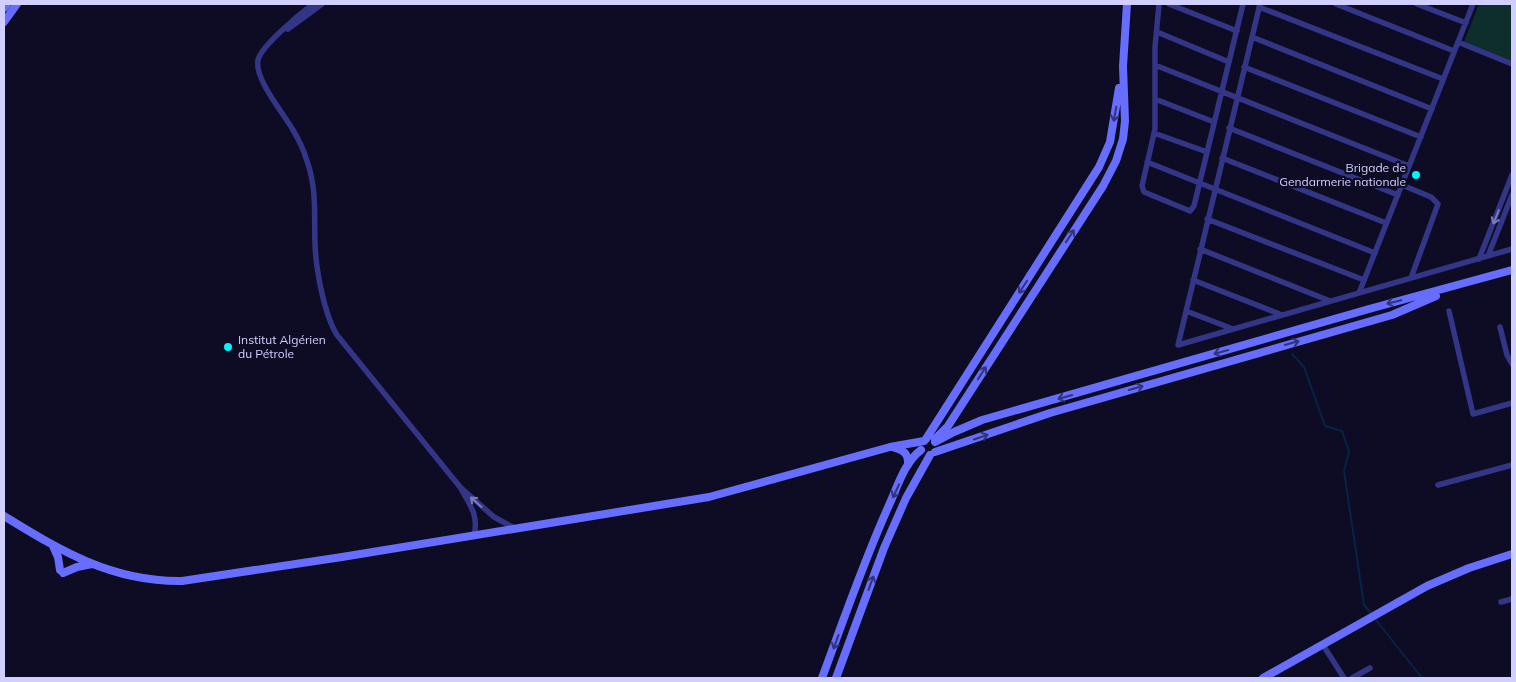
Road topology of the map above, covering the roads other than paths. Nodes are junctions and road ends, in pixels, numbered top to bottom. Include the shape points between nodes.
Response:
1 (7, 4) edge
2 (17, 4) edge
3 (313, 4) edge
4 (322, 4) edge
5 (1127, 4) edge
6 (1159, 4) edge
7 (1168, 4) edge
8 (1243, 4) edge
9 (1336, 4) edge
10 (1417, 4) edge
11 (1473, 4) edge
12 (1260, 6) edge
13 (4, 8) edge
14 (4, 22) edge
15 (1466, 23) junction
16 (1236, 31) junction
17 (1157, 32) junction
18 (1252, 37) junction
19 (272, 41) junction
20 (1458, 42) junction
21 (1454, 51) junction
22 (1229, 62) junction
23 (1512, 64) edge
24 (1155, 65) junction
25 (1123, 66) junction
26 (1244, 67) junction
27 (1443, 80) junction
28 (1222, 92) junction
29 (1237, 98) junction
30 (1155, 99) junction
31 (1432, 109) junction
32 (1214, 122) junction
33 (1229, 128) junction
34 (1154, 133) junction
35 (1421, 137) junction
36 (1207, 152) junction
37 (1222, 158) junction
38 (1147, 162) junction
39 (1409, 166) junction
40 (1512, 175) edge
41 (1200, 183) junction
42 (1402, 185) junction
43 (1214, 189) junction
44 (1398, 195) junction
45 (1512, 195) edge
46 (1207, 219) junction
47 (1386, 223) junction
48 (1200, 249) junction
49 (1512, 249) edge
50 (1375, 253) junction
51 (1488, 256) junction
52 (1479, 259) junction
53 (1512, 270) edge
54 (1411, 278) junction
55 (1193, 280) junction
56 (1364, 280) junction
57 (1458, 286) junction
58 (1359, 293) junction
59 (1330, 301) junction
60 (1186, 311) junction
61 (1449, 311) dead end
62 (1282, 315) junction
63 (1500, 327) dead end
64 (1233, 329) junction
65 (1510, 354) edge
66 (1512, 364) edge
67 (1511, 406) edge
68 (927, 443) junction
69 (890, 447) junction
70 (933, 453) junction
71 (1512, 465) edge
72 (908, 466) junction
73 (1438, 485) dead end
74 (460, 487) junction
75 (4, 516) edge
76 (516, 529) junction
77 (474, 536) junction
78 (53, 546) junction
79 (1512, 554) edge
80 (92, 564) junction
81 (1512, 598) edge
82 (1501, 602) dead end
83 (1323, 645) junction
84 (1370, 668) dead end
85 (822, 678) edge
86 (836, 678) edge
87 (1262, 678) edge
88 (1344, 678) edge
89 (1352, 678) edge

1 - 13 main road
2 - 14 main road
3 - 19 street
4 - 19 street
5 - 25 main road
6 - 17 street
7 - 16 street
8 - 16 street
9 - 21 street
10 - 15 street
11 - 15 street
12 - 18 street
12 - 27 street
15 - 20 street
16 - 22 street
17 - 22 street
17 - 24 street
18 - 26 street
18 - 31 street
19 - 74 street via 260,54 258,73 300,142 311,173 316,252 331,326
20 - 21 street
20 - 23 street
21 - 27 street
22 - 28 street
24 - 28 street
24 - 30 street
25 -> 68 main road via 1110,142 1099,167
68 -> 25 main road via 948,426 1111,172 1123,139
26 - 29 street
26 - 35 street
27 - 31 street
28 - 29 street
28 - 32 street
29 - 33 street
29 - 39 street
30 - 32 street
30 - 34 street
31 - 35 street
32 - 36 street
33 - 37 street
33 - 44 street
34 - 36 street
34 - 38 street
35 - 39 street
36 - 41 street
37 - 43 street
37 - 47 street
38 - 41 street
38 - 41 street via 1142,190 1188,211 1194,206
39 - 42 street
40 -> 52 street
41 - 43 street
42 - 44 street
42 - 54 street via 1432,197 1438,204
43 - 46 street
43 - 50 street
44 - 47 street
45 - 51 street
46 - 48 street
46 - 56 street
47 - 50 street
48 - 55 street
48 - 59 street
49 - 51 street
50 - 56 street
51 - 52 street
52 - 54 street
53 - 57 main road
54 - 58 street
55 - 60 street
55 - 62 street
56 - 58 street
57 -> 68 main road via 982,420
70 -> 57 main road via 1050,413 1392,315
58 - 59 street
59 - 62 street
60 - 64 street
60 - 64 street via 1178,345
61 - 67 street via 1473,414
62 - 64 street
63 - 65 street
65 - 66 street
68 - 69 main road
68 - 70 main road via 937,447
68 - 70 main road via 925,454
68 - 72 main road
69 - 72 main road via 906,453
69 - 76 main road via 709,497
86 -> 70 main road via 906,498
71 - 73 street
72 -> 85 main road via 874,538
76 -> 74 street via 494,517
74 - 77 street via 474,512
75 - 78 main road
76 - 77 main road
77 - 80 main road via 182,581 151,579
78 - 80 main road
78 - 80 main road via 62,572
79 - 83 main road via 1427,586
81 - 82 street
83 - 87 main road
83 - 88 street
84 - 89 street

